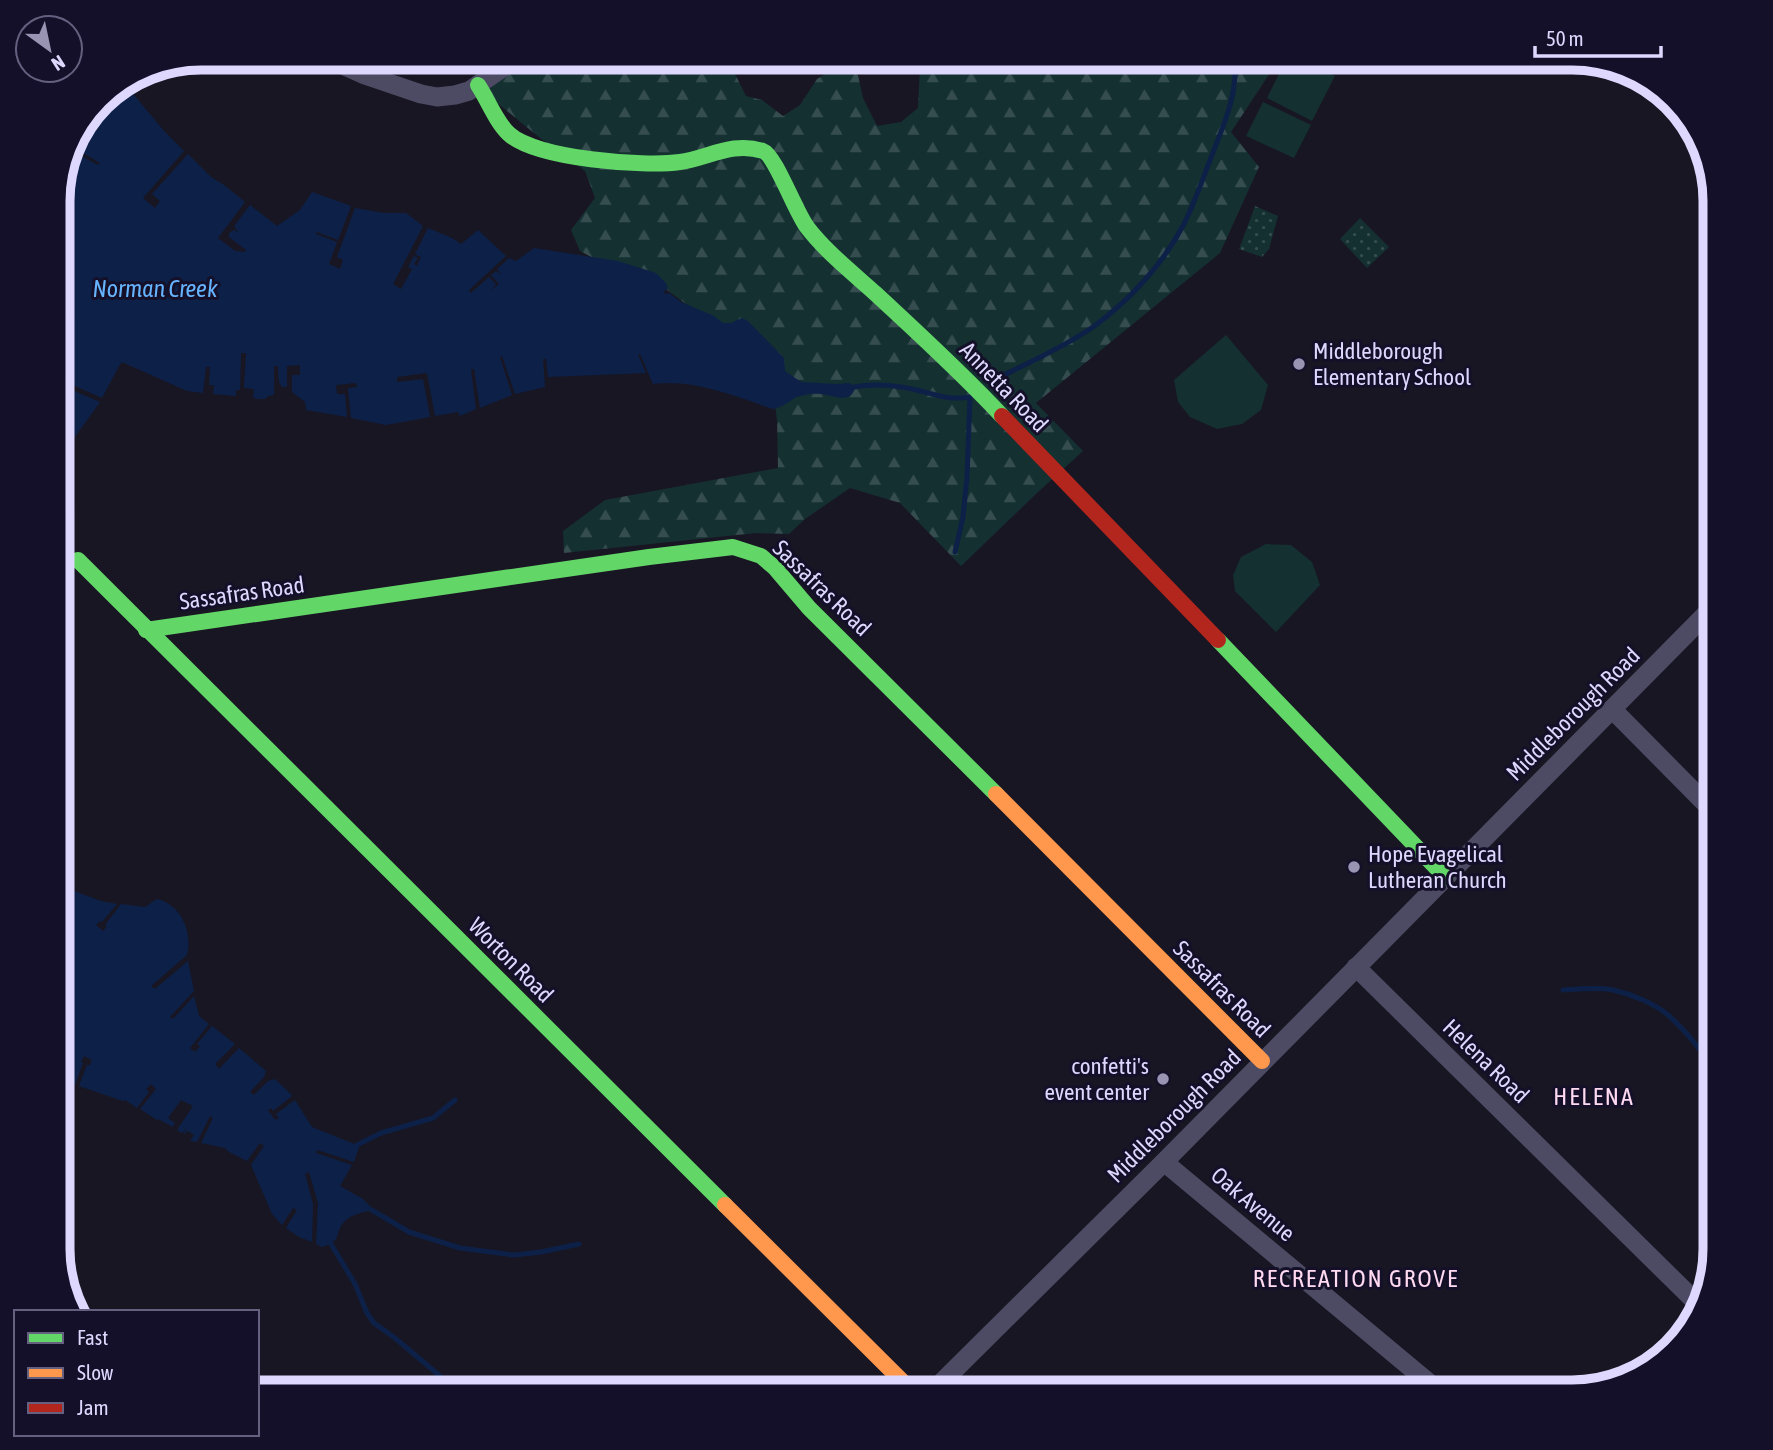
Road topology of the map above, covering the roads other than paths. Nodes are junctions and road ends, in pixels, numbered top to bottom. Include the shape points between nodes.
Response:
1 (354, 70) edge
2 (500, 70) edge
3 (478, 85) junction
4 (78, 560) dead end
5 (1703, 617) edge
6 (146, 629) junction
7 (1612, 709) junction
8 (1703, 801) edge
9 (1446, 877) junction
10 (1356, 967) junction
11 (1262, 1061) junction
12 (1164, 1162) junction
13 (1693, 1299) edge
14 (901, 1380) edge
15 (944, 1380) edge
16 (1426, 1380) edge

1 - 3 street via 437,97
2 - 3 street
3 - 9 street, Annetta Road via 509,134 544,150 655,165 734,148 765,151 807,227 966,378
4 - 6 street, Worton Road
5 - 7 street, Middleborough Road
6 - 11 street, Sassafras Road via 733,547 761,556
6 - 14 street, Worton Road
7 - 8 street
7 - 9 street, Middleborough Road
9 - 10 street, Middleborough Road
10 - 11 street, Middleborough Road
10 - 13 street, Helena Road
11 - 12 street, Middleborough Road
12 - 15 street, Middleborough Road
12 - 16 street, Oak Avenue

